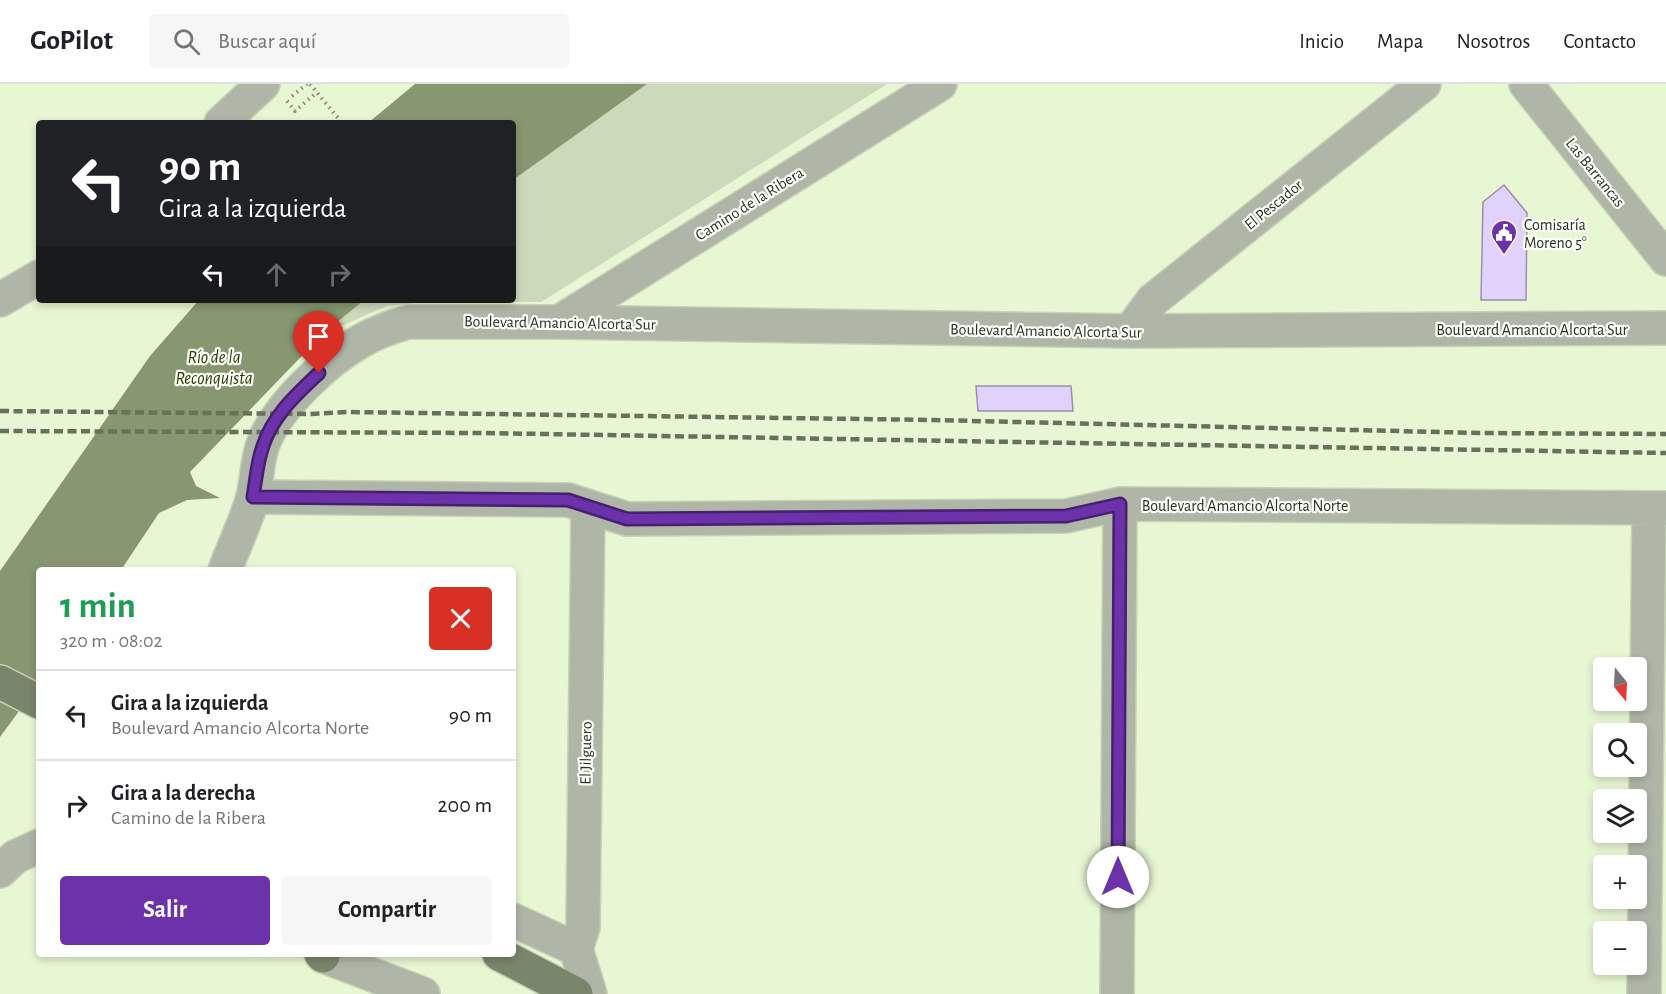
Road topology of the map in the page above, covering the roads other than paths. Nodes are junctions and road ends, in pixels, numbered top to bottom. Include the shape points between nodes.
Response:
1 (263, 84) edge
2 (940, 84) edge
3 (1424, 84) edge
4 (1526, 84) edge
5 (224, 120) edge
6 (1666, 259) edge
7 (36, 279) edge
8 (0, 300) edge
9 (559, 322) junction
10 (1666, 328) edge
11 (1130, 331) junction
12 (253, 497) junction
13 (1120, 504) junction
14 (588, 508) junction
15 (1657, 508) edge
16 (226, 567) edge
17 (0, 682) edge
18 (36, 700) edge
19 (36, 847) edge
20 (0, 871) edge
21 (516, 921) edge
22 (576, 949) junction
23 (325, 957) edge
24 (504, 957) edge
25 (423, 994) edge
26 (576, 994) edge
27 (590, 994) edge
28 (1117, 994) edge
29 (1644, 994) edge

1 - 5 street
2 - 9 street, Camino de la Ribera
3 - 11 street, El Pescador via 1153,300
4 - 6 street, Las Barrancas
7 - 8 street
9 - 11 street, Boulevard Amancio Alcorta Sur
9 - 12 street, Boulevard Amancio Alcorta Sur via 408,322 360,342 334,360 274,421 262,447
10 - 11 street, Boulevard Amancio Alcorta Sur
12 - 14 street, Boulevard Amancio Alcorta Norte via 568,500
12 - 16 street
13 - 14 street, Boulevard Amancio Alcorta Norte via 1066,516 627,519
13 - 15 street, Boulevard Amancio Alcorta Norte
13 - 28 street
14 - 22 street, El Jilguero via 583,927
15 - 29 street
17 - 18 main road
19 - 20 street via 15,857
21 - 22 street
22 - 27 street
23 - 25 street
24 - 26 main road

